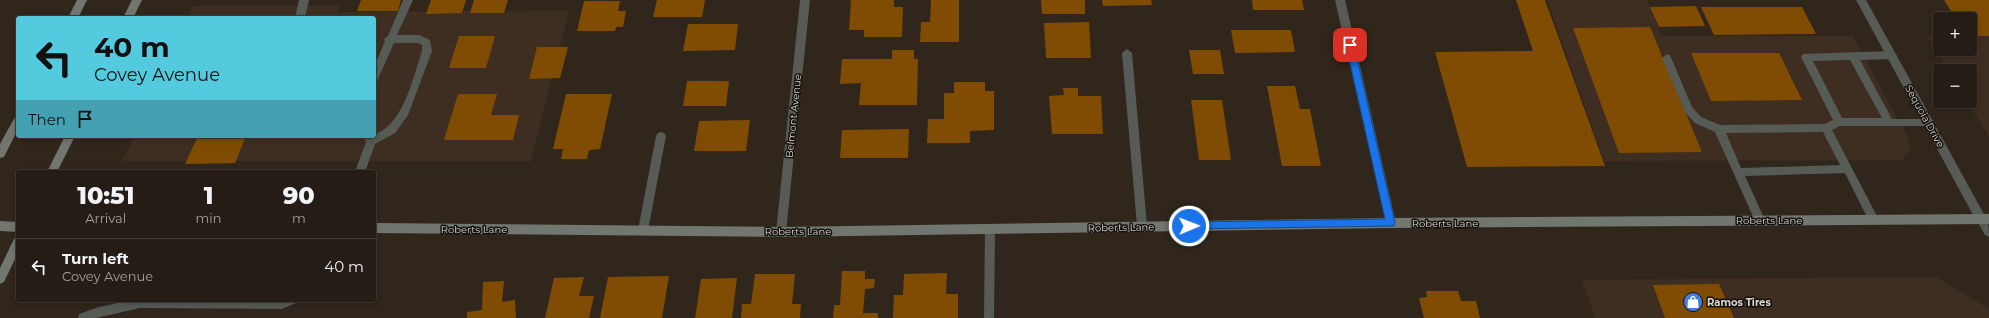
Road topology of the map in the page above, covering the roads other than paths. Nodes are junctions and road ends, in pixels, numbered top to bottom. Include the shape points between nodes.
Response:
1 (82, 0) edge
2 (137, 0) edge
3 (304, 0) edge
4 (408, 0) edge
5 (806, 0) edge
6 (1340, 0) edge
7 (1861, 0) edge
8 (74, 16) edge
9 (129, 16) edge
10 (300, 16) edge
11 (390, 39) junction
12 (1127, 53) dead end
13 (1892, 55) junction
14 (1853, 56) junction
15 (1667, 58) dead end
16 (376, 73) edge
17 (1839, 122) junction
18 (1889, 123) junction
19 (1929, 123) junction
20 (16, 124) edge
21 (1826, 128) junction
22 (1719, 129) junction
23 (376, 136) edge
24 (661, 136) dead end
25 (69, 138) edge
26 (369, 139) edge
27 (0, 154) edge
28 (1847, 169) junction
29 (53, 170) edge
30 (361, 170) edge
31 (1738, 172) junction
32 (1985, 219) edge
33 (1760, 220) junction
34 (1874, 220) junction
35 (1391, 223) junction
36 (0, 226) edge
37 (1142, 226) junction
38 (16, 227) edge
39 (376, 228) edge
40 (990, 229) junction
41 (643, 230) junction
42 (781, 232) junction
43 (1989, 232) edge
44 (16, 246) edge
45 (0, 279) edge
46 (287, 302) edge
47 (83, 318) edge
48 (989, 318) edge

1 - 8 main road
2 - 9 main road
3 - 10 street
4 - 11 street
5 - 42 street, Belmont Avenue
6 - 35 street
7 - 13 street, Sequoia Drive
11 - 16 street
11 - 23 street via 419,39 427,43 427,51 404,112 392,130
12 - 37 street
13 - 14 street
13 - 19 street, Sequoia Drive
14 - 17 street via 1806,57
14 - 18 street
15 - 22 street via 1688,109 1698,120
17 - 18 street
17 - 21 street
18 - 19 street
19 - 32 street, Sequoia Drive
20 - 27 main road
21 - 22 street
21 - 28 street
22 - 31 street
24 - 41 street
25 - 29 main road
26 - 30 street
28 - 31 street
28 - 34 street
31 - 33 street
32 - 34 main road, Roberts Lane
32 - 43 street, Sequoia Drive
33 - 34 main road, Roberts Lane
33 - 35 main road, Roberts Lane
35 - 37 main road, Roberts Lane
36 - 38 main road
37 - 40 main road, Roberts Lane
39 - 41 main road, Roberts Lane
40 - 42 main road, Roberts Lane
40 - 48 street
41 - 42 main road, Roberts Lane
44 - 45 main road
46 - 47 street via 140,303

